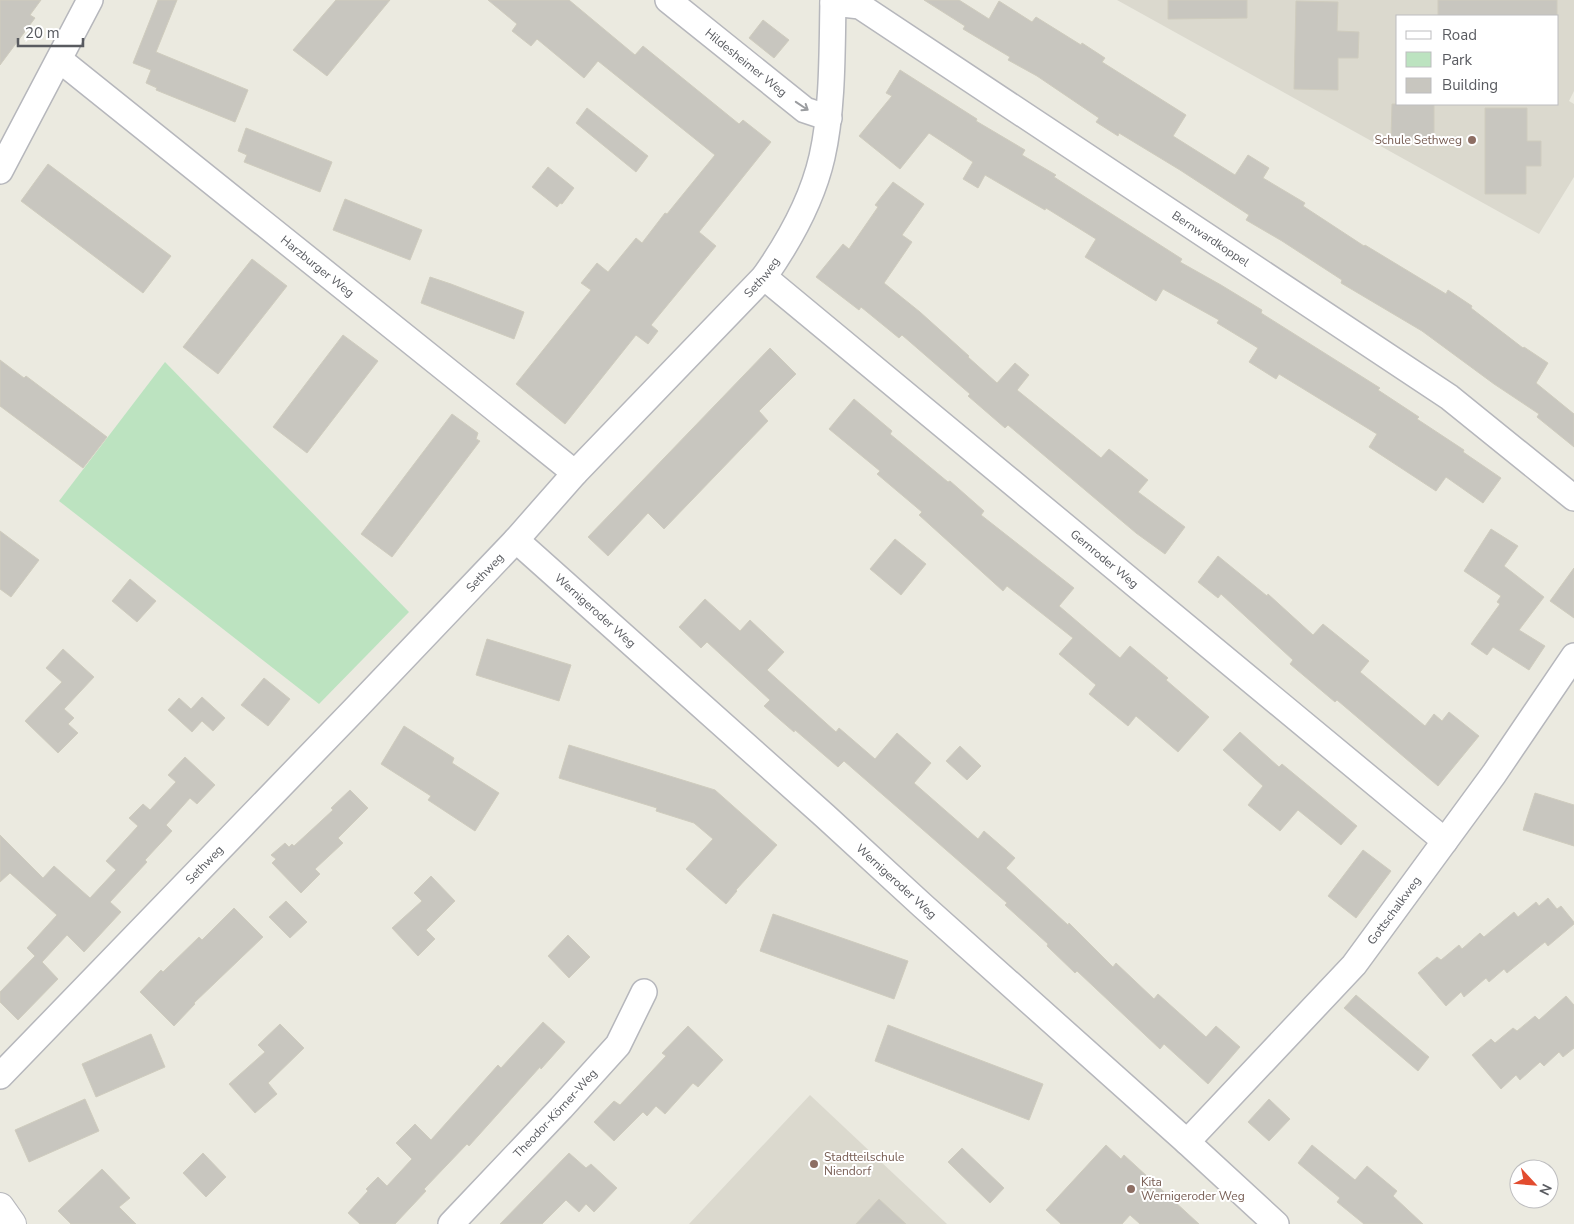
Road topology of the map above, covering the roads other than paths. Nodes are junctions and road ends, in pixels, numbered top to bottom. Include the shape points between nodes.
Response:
1 (90, 0) edge
2 (668, 0) edge
3 (833, 2) edge
4 (60, 60) junction
5 (829, 118) junction
6 (0, 171) edge
7 (764, 277) junction
8 (575, 473) junction
9 (1574, 498) edge
10 (516, 540) junction
11 (1574, 656) edge
12 (1445, 841) junction
13 (644, 992) dead end
14 (0, 1076) edge
15 (1187, 1142) junction
16 (0, 1207) edge
17 (12, 1224) edge
18 (451, 1224) edge
19 (1276, 1224) edge

1 - 4 street
2 -> 5 street, Hildesheimer Weg via 805,110
3 - 5 street, Sethweg
3 - 9 street, Bernwardkoppel via 860,6 1441,392
4 - 6 street
4 - 8 street, Harzburger Weg
5 - 7 street, Sethweg via 822,158 809,199 786,245
7 - 8 street, Sethweg
7 - 12 street, Gernroder Weg
8 - 10 street, Sethweg
10 - 14 street, Sethweg
10 - 15 street, Wernigeroder Weg
11 - 12 street, Gottschalkweg
12 - 15 street, Gottschalkweg via 1354,965
13 - 18 street, Theodor-Körner-Weg via 618,1045
15 - 19 street, Wernigeroder Weg
16 - 17 street

